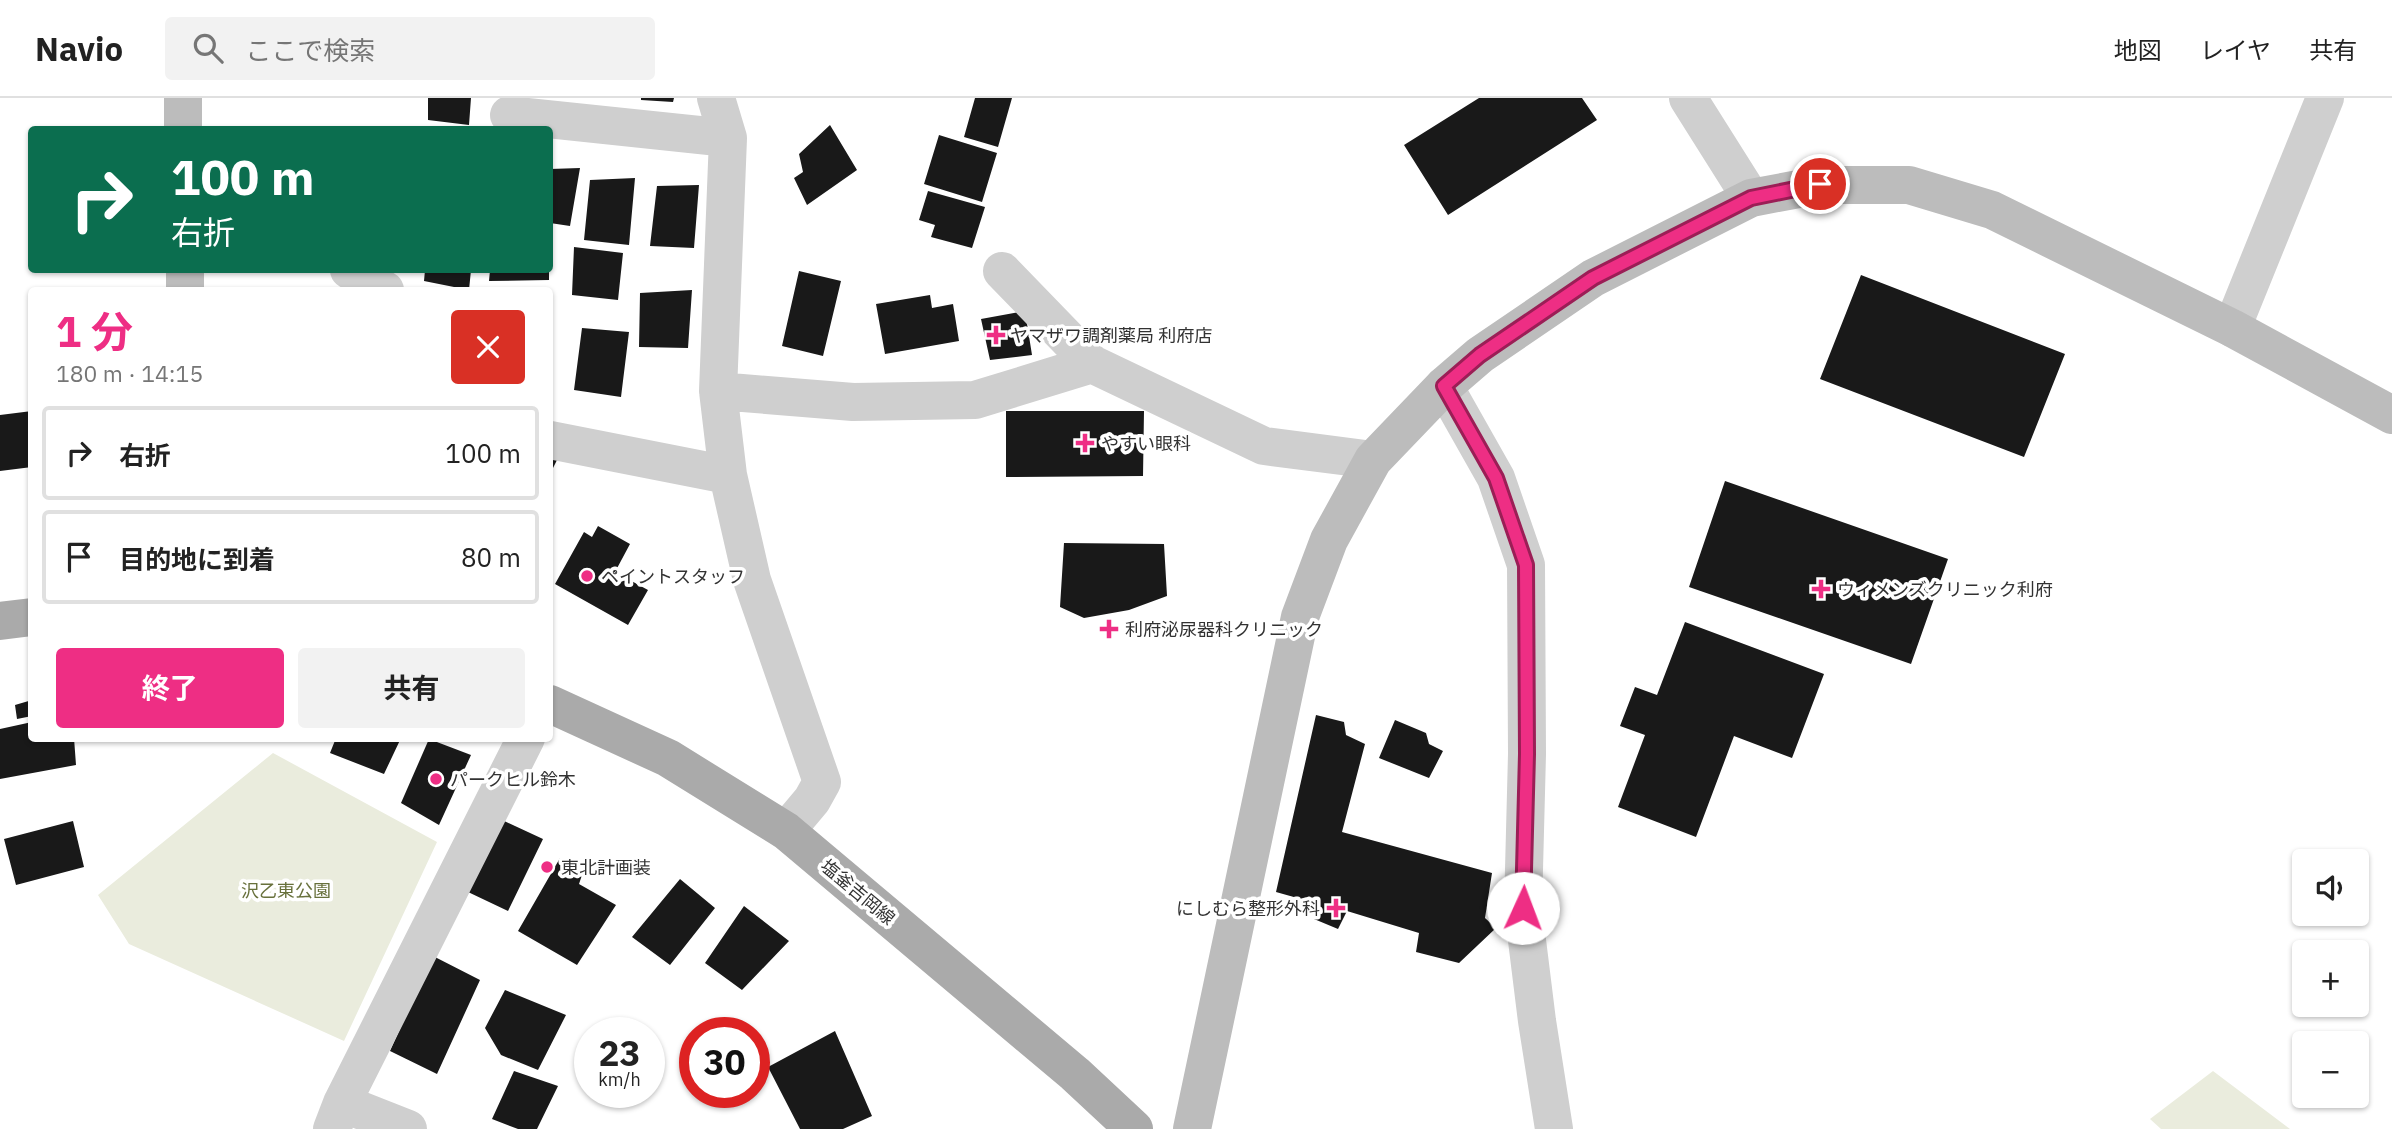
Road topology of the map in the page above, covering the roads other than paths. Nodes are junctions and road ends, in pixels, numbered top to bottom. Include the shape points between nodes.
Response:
1 (183, 98) edge
2 (716, 98) edge
3 (1688, 98) edge
4 (2325, 98) edge
5 (509, 115) dead end
6 (183, 126) edge
7 (728, 138) junction
8 (1751, 198) junction
9 (1002, 271) dead end
10 (354, 273) edge
11 (379, 287) edge
12 (2232, 328) junction
13 (1092, 364) junction
14 (1444, 386) junction
15 (718, 391) junction
16 (2392, 415) edge
17 (553, 441) edge
18 (1373, 460) junction
19 (728, 475) junction
20 (28, 618) edge
21 (0, 621) edge
22 (553, 705) edge
23 (524, 742) edge
24 (786, 831) junction
25 (337, 1116) edge
26 (408, 1129) edge
27 (1134, 1129) edge
28 (1192, 1129) edge
29 (1554, 1129) edge

1 - 6 street
2 - 7 street
3 - 8 street
4 - 12 street
5 - 7 street
7 - 15 street
8 - 12 street via 1820,184 1909,185 1992,210
8 - 14 street via 1593,278 1480,355
9 - 13 street
10 - 11 street
12 - 16 street
13 - 15 street via 975,400 853,402
13 - 18 street via 1264,446
14 - 18 street
14 - 29 street via 1496,478 1526,565 1523,908
15 - 19 street
17 - 19 street
18 - 28 street via 1329,540 1300,617
19 - 24 street via 752,580 822,782
20 - 21 main road
22 - 24 main road, 塩釜吉岡線 via 668,758
23 - 25 street
24 - 27 main road, 塩釜吉岡線
25 - 26 street

